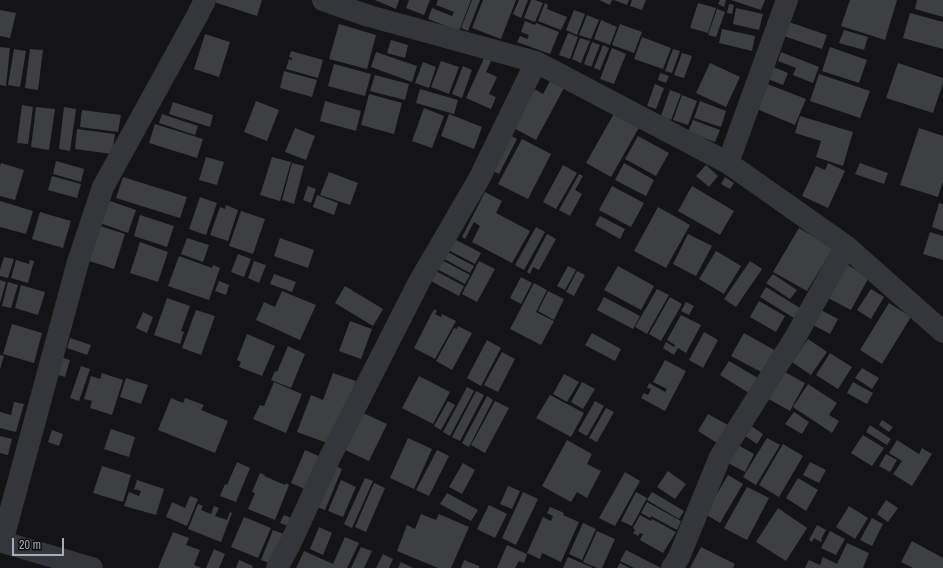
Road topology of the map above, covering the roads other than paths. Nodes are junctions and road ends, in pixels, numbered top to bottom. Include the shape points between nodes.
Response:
1 (205, 0) edge
2 (322, 0) edge
3 (787, 0) edge
4 (536, 62) junction
5 (728, 163) junction
6 (846, 246) junction
7 (943, 332) edge
8 (1, 541) edge
9 (92, 568) edge
10 (277, 568) edge
11 (672, 568) edge

1 - 8 street via 103,187 78,262
2 - 4 street via 369,16
3 - 5 street
4 - 5 street
4 - 10 street via 479,179 416,289 330,457
5 - 6 street
6 - 7 street
6 - 11 street via 796,336 720,458 679,557
8 - 9 street

